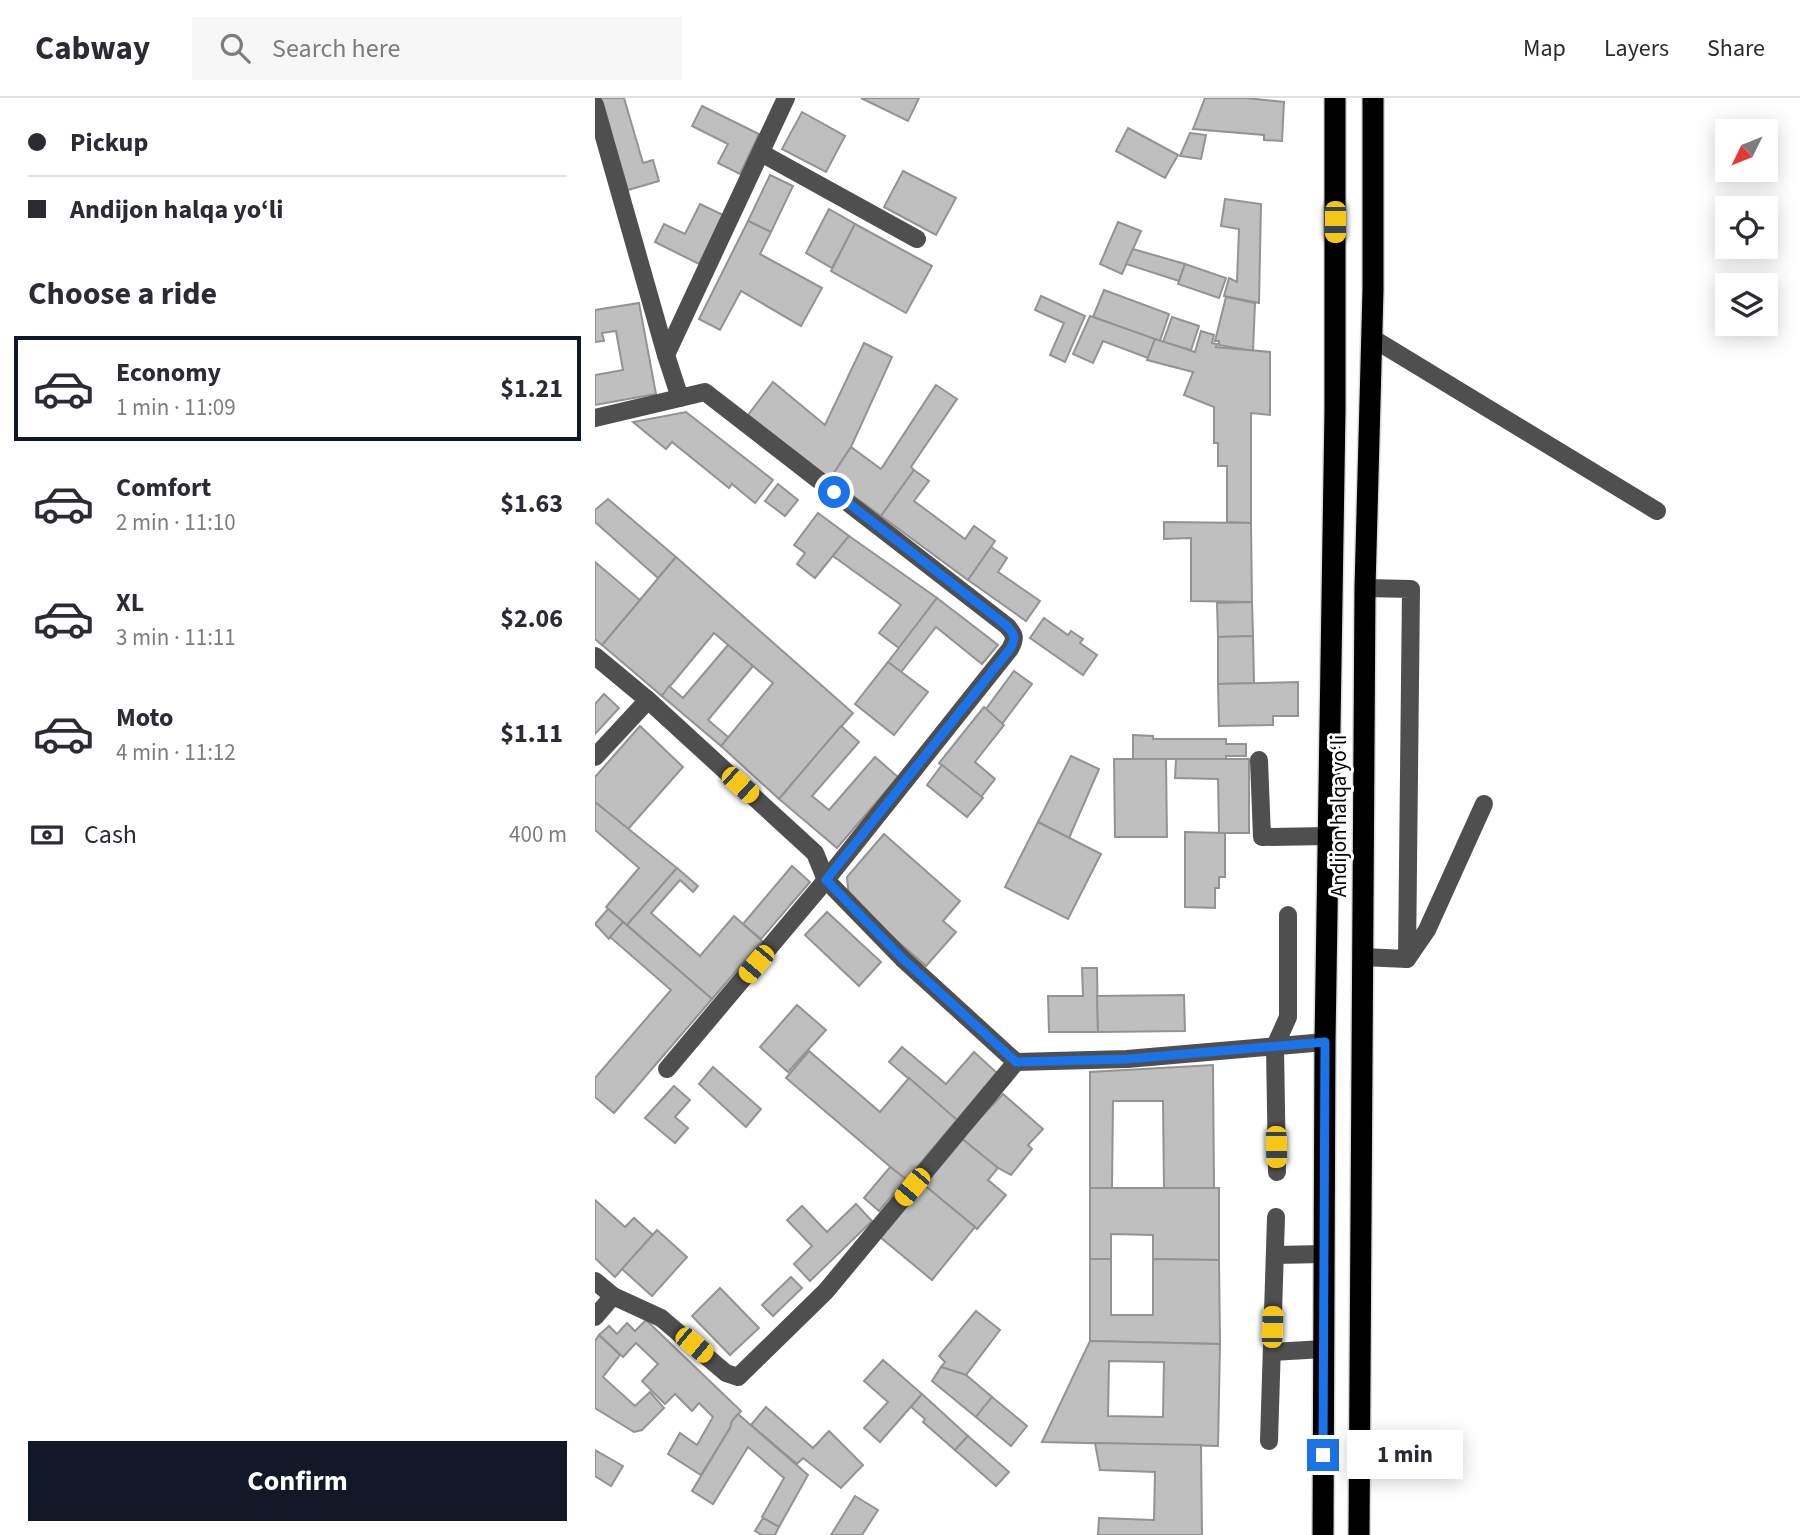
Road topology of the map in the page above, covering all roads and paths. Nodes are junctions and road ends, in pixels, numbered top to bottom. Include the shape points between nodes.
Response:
1 (786, 98) edge
2 (1335, 98) edge
3 (1373, 98) edge
4 (595, 105) edge
5 (761, 153) junction
6 (917, 239) dead end
7 (1372, 338) junction
8 (666, 355) junction
9 (680, 398) junction
10 (595, 418) edge
11 (1657, 510) dead end
12 (1365, 588) junction
13 (595, 656) edge
14 (648, 700) junction
15 (595, 757) edge
16 (1259, 760) dead end
17 (1484, 804) dead end
18 (1328, 836) junction
19 (826, 880) junction
20 (1288, 915) dead end
21 (1362, 957) junction
22 (1407, 959) junction
23 (1325, 1042) junction
24 (1275, 1046) junction
25 (1016, 1062) junction
26 (667, 1069) dead end
27 (1277, 1172) dead end
28 (1276, 1217) dead end
29 (1324, 1254) junction
30 (1275, 1255) junction
31 (595, 1281) edge
32 (613, 1296) junction
33 (595, 1317) edge
34 (1324, 1349) junction
35 (1272, 1352) junction
36 (1269, 1441) dead end
37 (1323, 1535) edge
38 (1359, 1535) edge

1 - 5 lane
2 - 18 highway, Andijon halqa yo‘li
3 - 7 highway, Andijon halqa yo‘li
4 - 8 lane
5 - 6 lane
5 - 8 lane
7 - 11 lane
7 - 12 highway, Andijon halqa yo‘li
8 - 9 lane
9 - 10 lane
9 - 19 lane via 705,392 1015,634 1010,649
12 - 21 highway, Andijon halqa yo‘li
12 - 22 lane via 1411,589
13 - 14 lane
14 - 15 lane
14 - 19 lane via 815,853
16 - 18 lane via 1262,837
17 - 22 lane via 1427,930
18 - 23 highway, Andijon halqa yo‘li
19 - 25 lane via 903,959
19 - 26 lane
20 - 24 lane via 1288,1017
21 - 22 lane
21 - 38 highway, Andijon halqa yo‘li
23 - 24 lane
23 - 29 highway, Andijon halqa yo‘li
24 - 25 lane via 1127,1059
24 - 27 lane
25 - 32 lane via 826,1291 738,1377 726,1373 661,1318
28 - 30 lane
29 - 30 lane
29 - 34 highway, Andijon halqa yo‘li
30 - 35 lane
31 - 32 lane
32 - 33 lane
34 - 35 lane
34 - 37 highway, Andijon halqa yo‘li
35 - 36 lane

